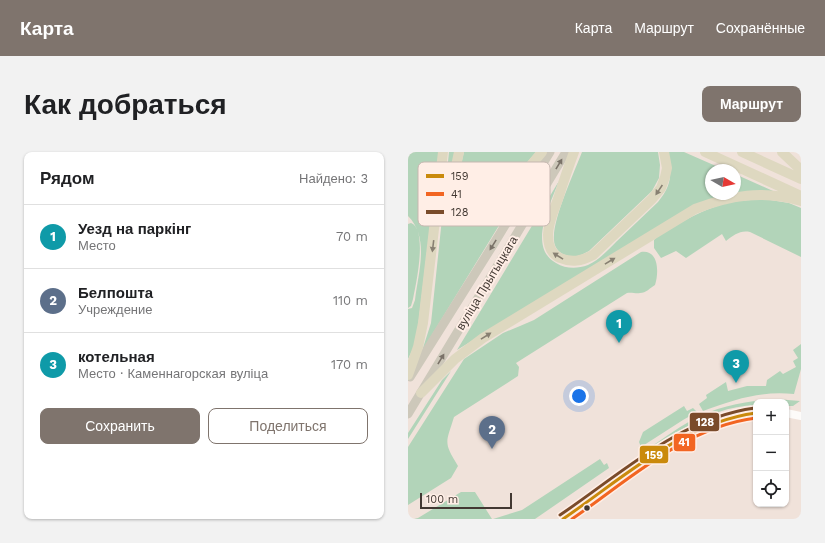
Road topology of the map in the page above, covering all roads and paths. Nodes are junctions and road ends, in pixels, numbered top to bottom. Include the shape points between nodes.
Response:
1 (443, 152) edge
2 (459, 152) edge
3 (542, 152) edge
4 (550, 152) edge
5 (566, 152) edge
6 (574, 152) edge
7 (664, 152) edge
8 (705, 152) edge
9 (742, 152) edge
10 (782, 152) edge
11 (442, 162) edge
12 (457, 162) edge
13 (534, 162) edge
14 (544, 162) edge
15 (801, 170) edge
16 (550, 178) edge
17 (801, 179) edge
18 (801, 196) edge
19 (801, 201) edge
20 (550, 225) edge
21 (434, 226) edge
22 (505, 226) edge
23 (521, 226) edge
24 (550, 226) edge
25 (408, 375) edge
26 (408, 380) edge
27 (420, 393) junction
28 (408, 414) edge
29 (753, 414) edge
30 (789, 414) edge
31 (801, 416) edge
32 (563, 519) edge

1 -> 11 highway
2 - 12 highway
3 - 13 highway
4 -> 14 main road, вуліца Прытыцкага
16 -> 5 main road, вуліца Прытыцкага
20 -> 6 highway
7 -> 24 highway via 667,168 661,188 592,255 575,261 557,257 551,251 548,235
8 - 18 highway
9 - 17 highway
10 - 15 highway
27 -> 19 highway via 455,359 483,338 695,209 742,196 772,195
21 -> 25 highway via 423,324
22 -> 26 main road, вуліца Прытыцкага
27 -> 23 main road, вуліца Прытыцкага
27 - 28 main road, вуліца Прытыцкага
29 - 32 main road via 700,427 650,458
30 - 31 main road

